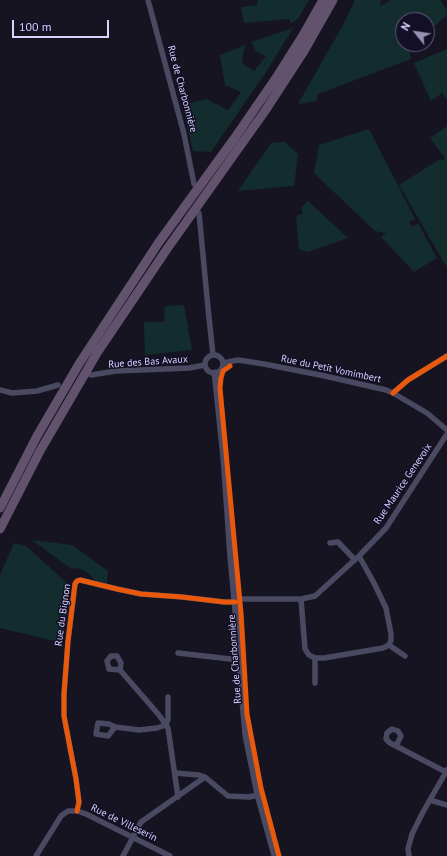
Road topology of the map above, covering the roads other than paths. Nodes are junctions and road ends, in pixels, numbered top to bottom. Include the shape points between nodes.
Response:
1 (148, 0) edge
2 (323, 0) edge
3 (333, 0) edge
4 (194, 184) dead end
5 (199, 213) dead end
6 (213, 356) junction
7 (447, 356) edge
8 (223, 363) junction
9 (205, 365) junction
10 (215, 373) junction
11 (91, 375) dead end
12 (58, 385) dead end
13 (0, 390) edge
14 (393, 393) junction
15 (447, 430) edge
16 (447, 434) edge
17 (0, 508) edge
18 (0, 529) edge
19 (330, 543) dead end
20 (357, 558) junction
21 (300, 599) junction
22 (235, 601) junction
23 (389, 645) junction
24 (178, 653) dead end
25 (405, 656) dead end
26 (315, 658) junction
27 (239, 660) junction
28 (120, 670) dead end
29 (315, 683) dead end
30 (168, 697) dead end
31 (166, 725) junction
32 (115, 727) dead end
33 (396, 746) dead end
34 (446, 771) edge
35 (175, 773) junction
36 (205, 777) junction
37 (260, 795) junction
38 (178, 797) junction
39 (430, 800) junction
40 (447, 805) edge
41 (77, 811) junction
42 (132, 837) junction
43 (36, 856) edge
44 (123, 856) edge
45 (170, 856) edge
46 (275, 856) edge
47 (409, 856) edge

1 - 4 street, Rue de Charbonnière via 184,134
2 - 17 highway via 278,75 159,242 83,357 37,436
3 - 18 highway via 265,111 166,248 97,353
5 - 6 street
6 - 8 street via 218,357
6 - 9 street via 208,358
7 - 14 street via 408,380
8 - 10 street via 220,371
8 - 14 street, Rue du Petit Vomimbert via 238,360 264,364
9 - 10 street via 207,370
9 - 11 street, Rue des Bas Avaux
10 - 22 street, Rue de Charbonnière
12 - 13 street via 37,392 12,393
14 - 15 street, Rue du Petit Vomimbert via 427,413
16 - 20 street, Rue Maurice Genevoix via 386,528
19 - 20 street via 338,542
20 - 21 street, Rue Maurice Genevoix via 315,596
20 - 23 street via 374,582 386,608 391,634
21 - 22 street, Rue Maurice Genevoix
21 - 26 street via 306,653
22 - 27 street, Rue de Charbonnière
22 - 41 street, Rue du Bignon via 141,594 77,581 64,694 64,716 79,802
23 - 25 street
23 - 26 street
24 - 27 street
26 - 29 street
27 - 37 street, Rue de Charbonnière via 246,736
28 - 31 street
30 - 31 street
31 - 32 street via 139,730
31 - 35 street
33 - 34 street
34 - 39 street
35 - 36 street
35 - 38 street
36 - 37 street via 228,796
36 - 38 street
37 - 46 street, Rue de Charbonnière
38 - 42 street via 141,822
39 - 40 street
39 - 47 street via 412,834
41 - 42 street, Rue de Villeserin
41 - 43 street, Rue de Villeserin via 61,816
42 - 44 street
42 - 45 street, Rue de Villeserin

